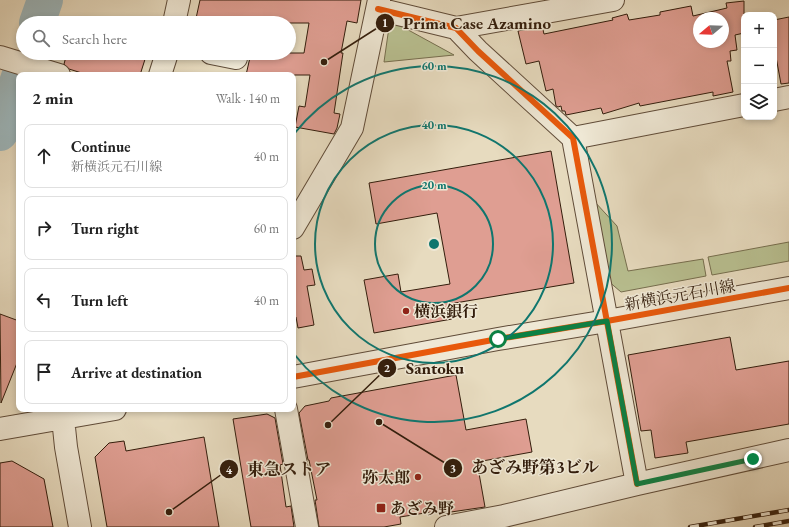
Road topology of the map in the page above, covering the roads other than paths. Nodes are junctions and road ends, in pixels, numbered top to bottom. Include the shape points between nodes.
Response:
1 (179, 0) edge
2 (613, 0) edge
3 (379, 5) edge
4 (176, 16) edge
5 (456, 28) junction
6 (4, 58) edge
7 (165, 60) edge
8 (49, 72) edge
9 (161, 72) edge
10 (789, 97) edge
11 (777, 99) edge
12 (741, 106) edge
13 (573, 138) junction
14 (296, 223) edge
15 (789, 288) edge
16 (607, 321) junction
17 (296, 376) edge
18 (84, 412) edge
19 (287, 412) edge
20 (64, 414) edge
21 (0, 429) edge
22 (789, 450) edge
23 (637, 484) junction
24 (80, 527) edge
25 (307, 527) edge
26 (446, 527) edge

1 - 4 street
2 - 5 street
3 - 5 street
3 - 14 street via 352,128
5 - 13 street
6 - 8 street
7 - 9 street
10 - 11 street
12 - 13 street
13 - 16 street
15 - 16 street, 新横浜元石川線
16 - 17 street, 新横浜元石川線
16 - 23 street
18 - 20 street
19 - 25 street
20 - 21 street
20 - 24 street via 66,447
22 - 23 street
23 - 26 street via 504,516

